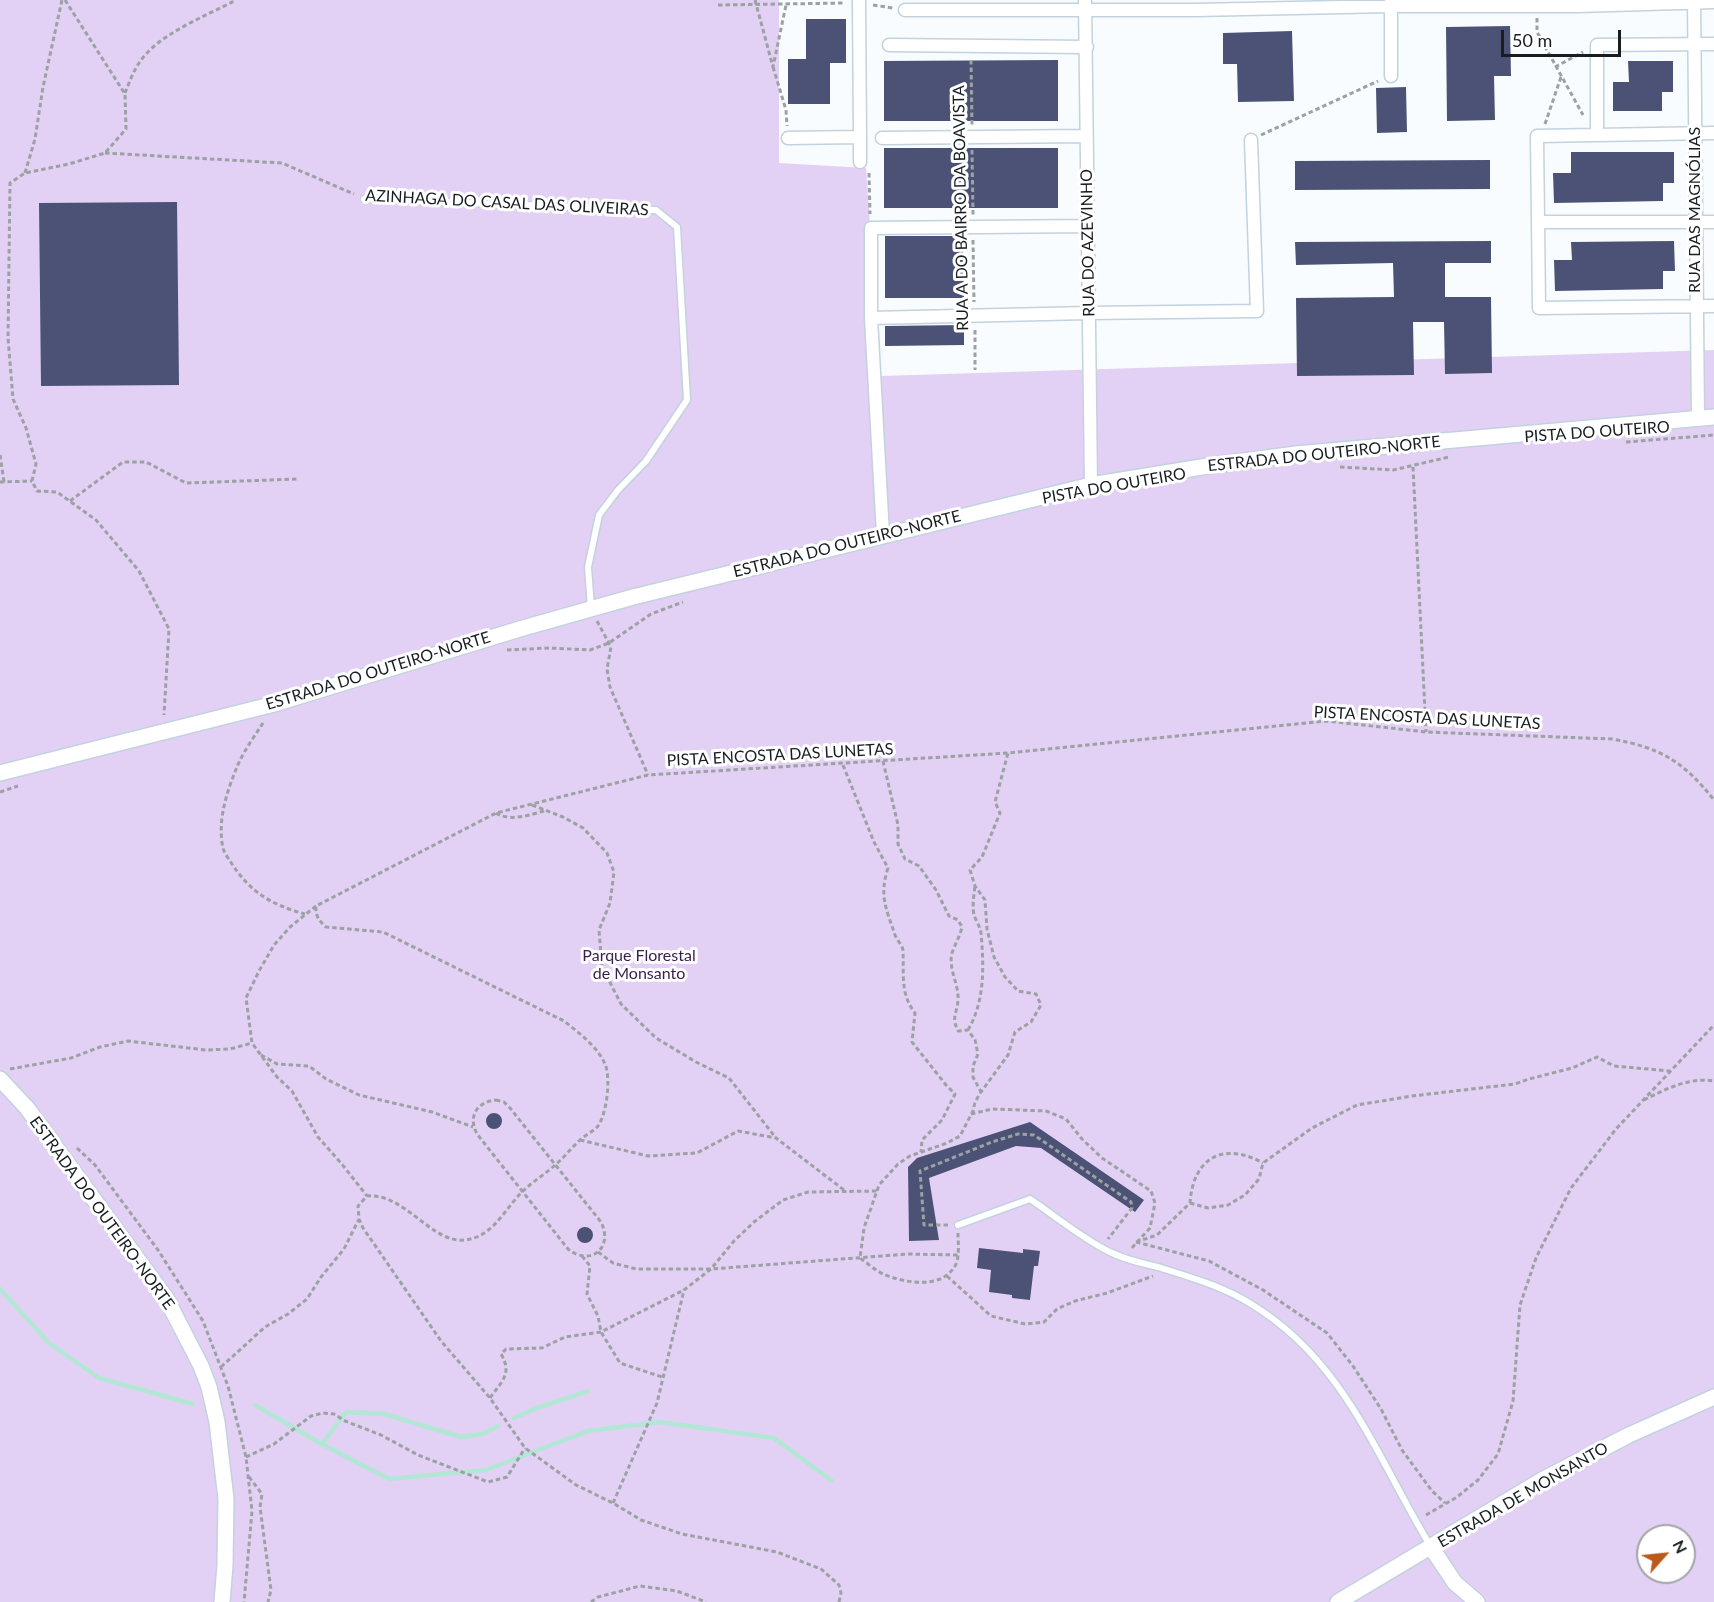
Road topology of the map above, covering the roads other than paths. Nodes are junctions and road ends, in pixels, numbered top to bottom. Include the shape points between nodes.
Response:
1 (859, 1) edge
2 (1694, 1) edge
3 (1714, 2) edge
4 (1391, 3) edge
5 (1085, 5) edge
6 (905, 10) road end
7 (1694, 43) junction
8 (1714, 44) edge
9 (889, 45) dead end
10 (1087, 47) junction
11 (1391, 76) road end
12 (1694, 133) junction
13 (1714, 134) edge
14 (1597, 135) junction
15 (1086, 136) junction
16 (860, 137) junction
17 (788, 138) road end
18 (882, 138) dead end
19 (1251, 140) road end
20 (860, 162) road end
21 (364, 199) road end
22 (1538, 222) junction
23 (1695, 222) junction
24 (1714, 222) edge
25 (1087, 226) junction
26 (1696, 306) junction
27 (1714, 306) edge
28 (1088, 312) junction
29 (871, 318) junction
30 (1714, 417) edge
31 (1698, 419) junction
32 (1091, 485) junction
33 (883, 535) junction
34 (591, 609) junction
35 (0, 773) edge
36 (2, 1074) edge
37 (958, 1225) road end
38 (1714, 1397) edge
39 (1431, 1547) junction
40 (222, 1602) edge
41 (1338, 1602) edge
42 (1477, 1602) edge

1 - 16 street
2 - 3 street
2 - 4 street via 1537,6
2 - 7 street, RUA DAS MAGNÓLIAS
4 - 5 street via 1195,10
4 - 11 street
5 - 6 street
5 - 10 street, RUA DO AZEVINHO
7 - 8 street
7 - 12 street, RUA DAS MAGNÓLIAS
7 - 14 street via 1597,45
9 - 10 street
10 - 15 street, RUA DO AZEVINHO
12 - 13 street
12 - 14 street
12 - 23 street, RUA DAS MAGNÓLIAS
14 - 22 street via 1541,136
15 - 18 street
15 - 25 street, RUA DO AZEVINHO
16 - 17 street
16 - 20 street
19 - 28 street via 1257,311
21 - 34 lane, AZINHAGA DO CASAL DAS OLIVEIRAS via 656,210 677,227 687,400 646,461 599,515 588,567
22 - 23 street
22 - 26 street via 1539,308
23 - 24 street
23 - 26 street, RUA DAS MAGNÓLIAS
25 - 28 street, RUA DO AZEVINHO
25 - 29 street via 871,228
26 - 27 street
26 - 31 street, RUA DAS MAGNÓLIAS
28 - 29 street
28 - 32 street, RUA DO AZEVINHO
29 - 33 street
30 - 31 street, ESTRADA DO OUTEIRO-NORTE
31 - 32 street, ESTRADA DO OUTEIRO-NORTE via 1296,454
32 - 33 street, ESTRADA DO OUTEIRO-NORTE
33 - 34 street, ESTRADA DO OUTEIRO-NORTE
34 - 35 street, ESTRADA DO OUTEIRO-NORTE via 274,704
36 - 40 street, ESTRADA DO OUTEIRO-NORTE via 166,1298 201,1366 217,1422 226,1499
37 - 39 lane via 1030,1199 1123,1258 1208,1283 1251,1304 1302,1344 1347,1398
38 - 39 street, ESTRADA DE MONSANTO via 1577,1461
39 - 41 street, ESTRADA DE MONSANTO
39 - 42 street via 1455,1583

